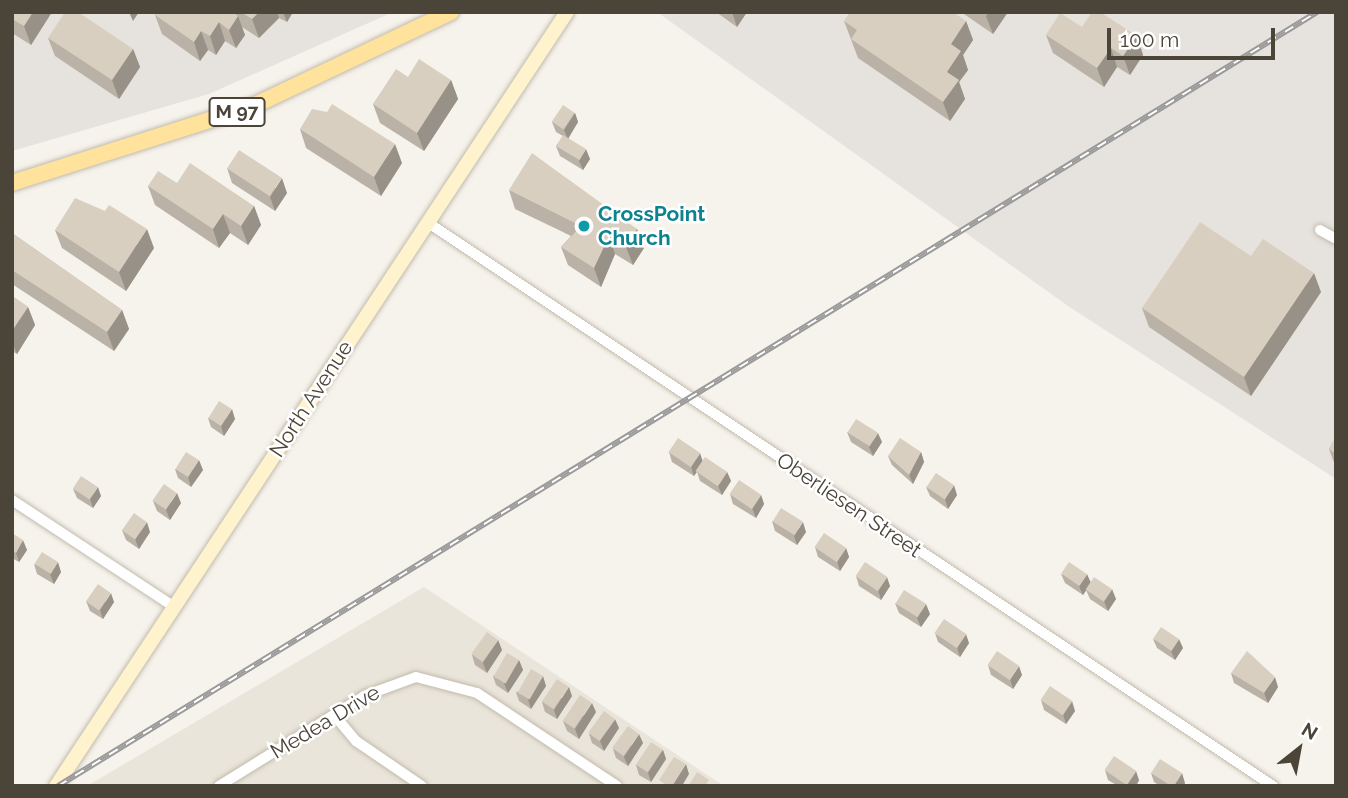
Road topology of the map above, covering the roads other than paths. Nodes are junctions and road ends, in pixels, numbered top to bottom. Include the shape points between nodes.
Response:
1 (450, 12) edge
2 (566, 12) edge
3 (12, 183) edge
4 (427, 222) junction
5 (1321, 230) dead end
6 (1336, 239) edge
7 (12, 500) edge
8 (174, 607) junction
9 (335, 716) junction
10 (234, 782) edge
11 (56, 786) edge
12 (219, 786) edge
13 (422, 786) edge
14 (617, 786) edge
15 (1273, 786) edge

1 - 3 main road, M 97 via 253,106
2 - 4 main road, North Avenue
4 - 8 main road, North Avenue
4 - 15 street, Oberliesen Street
5 - 6 street
7 - 8 street
8 - 11 main road, North Avenue
9 - 10 street, Medea Drive
9 - 13 street via 356,741
9 - 14 street, Medea Drive via 393,682 444,680 477,692
10 - 12 street, Medea Drive

